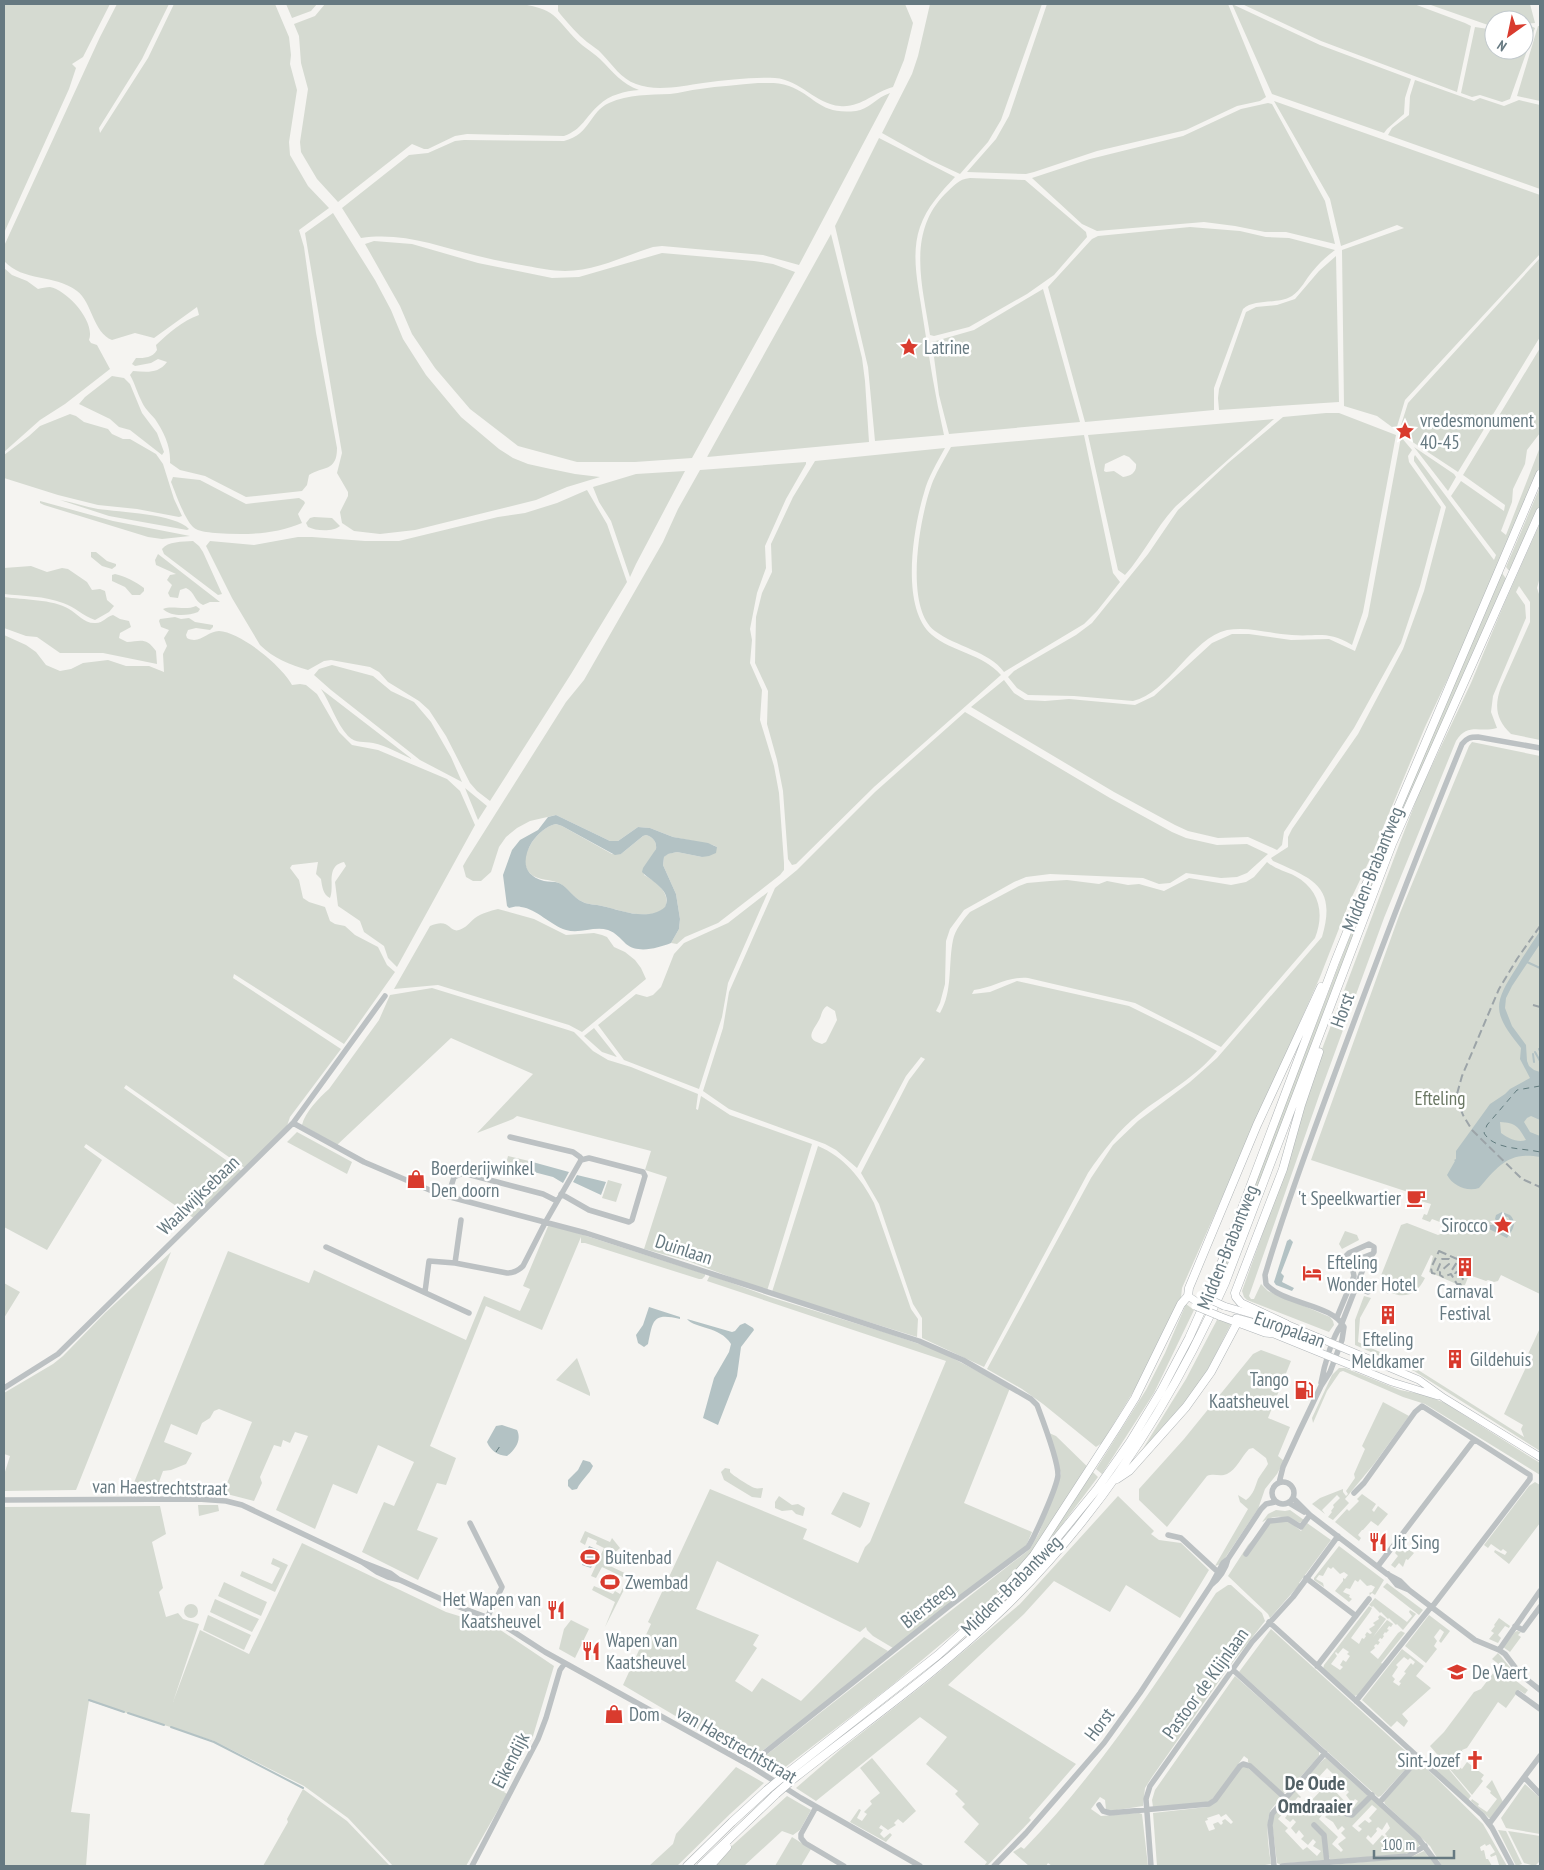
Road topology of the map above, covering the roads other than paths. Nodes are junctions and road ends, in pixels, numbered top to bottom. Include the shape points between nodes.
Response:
1 (1540, 474) edge
2 (1540, 512) edge
3 (1540, 748) edge
4 (1335, 962) junction
5 (385, 996) dead end
6 (1329, 1012) junction
7 (292, 1123) junction
8 (510, 1137) dead end
9 (581, 1160) junction
10 (450, 1190) dead end
11 (561, 1194) junction
12 (557, 1201) junction
13 (461, 1220) dead end
14 (546, 1221) junction
15 (326, 1247) dead end
16 (1372, 1254) junction
17 (1351, 1262) junction
18 (455, 1263) junction
19 (1354, 1286) junction
20 (425, 1292) junction
21 (1368, 1292) dead end
22 (1188, 1296) junction
23 (1197, 1301) junction
24 (1221, 1311) junction
25 (469, 1313) dead end
26 (1336, 1317) junction
27 (1239, 1321) junction
28 (1342, 1323) junction
29 (1286, 1324) junction
30 (1336, 1346) junction
31 (1332, 1358) junction
32 (4, 1388) edge
33 (1444, 1398) junction
34 (1046, 1430) joint
35 (1474, 1440) junction
36 (1540, 1457) edge
37 (1282, 1470) junction
38 (1279, 1483) junction
39 (1286, 1483) junction
40 (1112, 1484) junction
41 (1354, 1493) dead end
42 (1293, 1498) junction
43 (1274, 1499) junction
44 (4, 1500) edge
45 (1289, 1503) junction
46 (1310, 1515) junction
47 (470, 1522) dead end
48 (1168, 1534) dead end
49 (1338, 1536) junction
50 (1246, 1554) dead end
51 (1378, 1566) junction
52 (1220, 1573) junction
53 (1306, 1578) junction
54 (1540, 1591) edge
55 (1369, 1599) dead end
56 (1431, 1607) junction
57 (1540, 1607) edge
58 (986, 1613) junction
59 (1356, 1616) junction
60 (1534, 1616) junction
61 (488, 1618) junction
62 (1540, 1621) edge
63 (1269, 1622) junction
64 (1515, 1626) junction
65 (1499, 1650) junction
66 (564, 1663) junction
67 (1317, 1666) junction
68 (1232, 1669) junction
69 (1540, 1690) edge
70 (1518, 1693) dead end
71 (1356, 1701) junction
72 (1540, 1709) edge
73 (1325, 1753) junction
74 (1540, 1756) edge
75 (1419, 1758) junction
76 (748, 1765) junction
77 (1525, 1778) junction
78 (1540, 1794) edge
79 (1372, 1795) junction
80 (1285, 1798) junction
81 (1380, 1802) junction
82 (764, 1804) junction
83 (1099, 1805) dead end
84 (1337, 1805) dead end
85 (816, 1807) junction
86 (1146, 1810) junction
87 (1489, 1824) junction
88 (1314, 1825) dead end
89 (1425, 1846) junction
90 (696, 1857) junction
91 (1327, 1863) junction
92 (472, 1866) edge
93 (680, 1866) edge
94 (687, 1866) edge
95 (701, 1866) edge
96 (710, 1866) edge
97 (844, 1866) edge
98 (920, 1866) edge
99 (994, 1866) edge
100 (1151, 1866) edge
101 (1274, 1866) edge
102 (1282, 1866) edge
103 (1439, 1866) edge
104 (1512, 1866) edge

1 - 4 highway, Midden-Brabantweg
2 - 6 highway, Midden-Brabantweg via 1392,844
3 - 26 street, Horst via 1478,737 1466,739 1462,744 1377,957 1284,1215 1265,1274 1266,1284 1277,1293
4 - 22 highway via 1257,1125
4 - 58 highway, Midden-Brabantweg via 1215,1280 1177,1362 1101,1483 1043,1555
5 - 7 street, Waalwijksebaan
6 - 29 highway via 1283,1169 1235,1293 1241,1303
6 - 40 highway, Midden-Brabantweg via 1215,1306 1175,1384
7 - 14 street, Duinlaan via 364,1162 419,1186 462,1201
7 - 32 street, Waalwijksebaan via 58,1354
8 - 9 street via 573,1152
9 - 11 street
9 - 11 street via 589,1158 644,1174 632,1220 628,1222 589,1210
10 - 12 street via 454,1177 463,1173 543,1194
11 - 12 street
12 - 14 street
13 - 18 street
14 - 18 street via 523,1266 513,1273
14 - 34 street, Duinlaan via 937,1348 984,1370 1031,1399 1037,1404
15 - 20 street
16 - 17 street
16 - 17 street via 1372,1245 1364,1246 1346,1255 1346,1260
16 - 19 street
17 - 19 street
18 - 20 street via 429,1261
19 - 21 street
19 - 26 street
19 - 28 street
20 - 25 street
22 - 23 main road, Europalaan
22 - 23 main road via 1191,1303
22 - 58 highway via 1113,1434 1034,1555
23 - 24 main road, Europalaan, bridge
23 - 24 main road, Europalaan, bridge
24 - 27 main road, Europalaan
24 - 29 main road, Europalaan
26 - 28 street, Horst
27 - 31 main road, Europalaan
27 - 40 highway via 1211,1372 1186,1407 1129,1471
28 - 30 street
29 - 30 main road, Europalaan
30 - 31 street
30 - 33 main road, Europalaan via 1419,1380
31 - 33 main road, Europalaan
31 - 37 street via 1324,1369 1321,1386
33 - 36 main road, Europalaan
34 - 76 street, Biersteeg via 1058,1478 1028,1547
35 - 41 street via 1425,1407 1419,1407
35 - 51 street
35 - 56 street via 1530,1475 1530,1479
37 - 38 street
37 - 39 street
38 - 39 street
38 - 43 street via 1273,1487
39 - 42 street via 1294,1490
40 - 82 highway, Midden-Brabantweg, bridge via 1050,1560 996,1615 943,1663
42 - 45 street
42 - 46 street
43 - 45 street via 1282,1505
43 - 52 street, Horst via 1261,1509 1223,1563
44 - 61 street, van Haestrechtstraat via 226,1501 254,1510 377,1572
45 - 46 street
46 - 49 street
46 - 50 street via 1301,1526 1288,1519 1268,1521
47 - 61 street via 502,1587
48 - 52 street via 1181,1538
49 - 51 street
49 - 53 street, Pastoor de Klijnlaan
51 - 56 street via 1397,1585
52 - 99 street, Horst via 1104,1743
53 - 59 street
53 - 63 street, Pastoor de Klijnlaan
54 - 64 street
55 - 59 street
56 - 65 street via 1475,1640
56 - 71 street
57 - 60 street
58 - 90 highway, Midden-Brabantweg, bridge via 908,1680 767,1790
59 - 67 street
60 - 62 street
60 - 64 street via 1523,1630
61 - 66 street, van Haestrechtstraat
63 - 67 street
63 - 68 street, Pastoor de Klijnlaan
64 - 65 street
65 - 69 street via 1522,1676
66 - 76 street, van Haestrechtstraat
66 - 92 street, Eikendijk via 538,1739
67 - 71 street
68 - 73 street
68 - 86 street, Pastoor de Klijnlaan via 1150,1786
70 - 72 street
71 - 75 street
73 - 79 street
73 - 80 street
74 - 77 street
75 - 81 street
75 - 87 street
76 - 85 street, van Haestrechtstraat
77 - 78 street
77 - 87 street
79 - 81 street
79 - 84 street via 1352,1815
80 - 86 street via 1250,1766 1243,1764 1209,1804
80 - 101 street via 1270,1820
81 - 89 street
82 - 95 highway, Midden-Brabantweg
82 - 96 highway
83 - 86 street via 1110,1813
85 - 97 street via 801,1838
85 - 98 street, van Haestrechtstraat
86 - 100 street, Pastoor de Klijnlaan
87 - 104 street
88 - 91 street via 1325,1838
89 - 91 street via 1408,1856
89 - 103 street
90 - 93 highway
90 - 94 highway, Midden-Brabantweg
91 - 102 street

